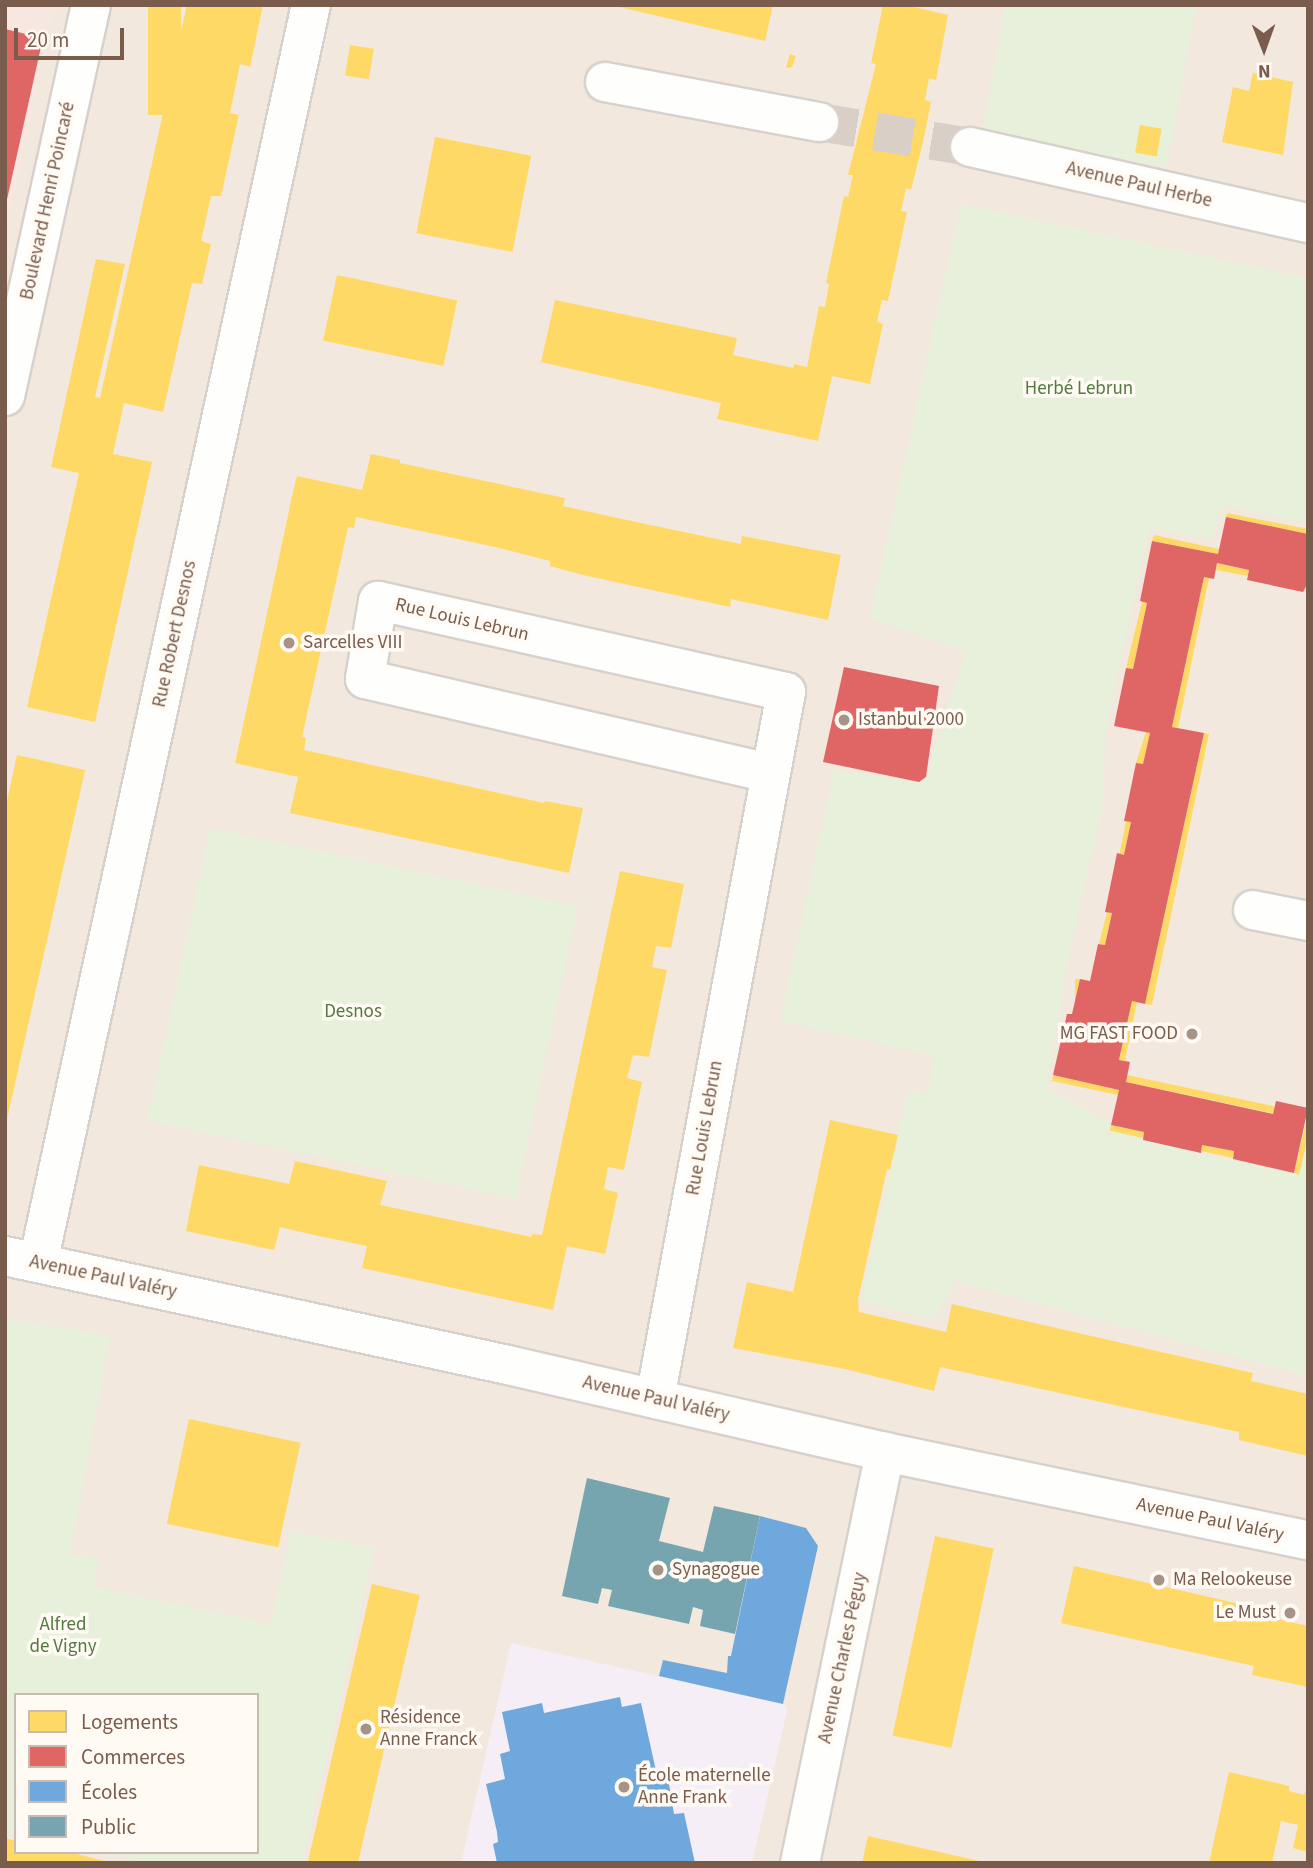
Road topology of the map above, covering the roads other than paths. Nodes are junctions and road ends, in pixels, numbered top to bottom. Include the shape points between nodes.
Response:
1 (91, 5) edge
2 (311, 5) edge
3 (605, 82) dead end
4 (819, 122) tunnel mouth
5 (971, 148) tunnel mouth
6 (1308, 223) edge
7 (5, 396) edge
8 (770, 773) junction
9 (1253, 910) dead end
10 (1308, 920) edge
11 (22, 1260) edge
12 (655, 1399) junction
13 (885, 1452) junction
14 (1308, 1541) edge
15 (800, 1863) edge

1 - 7 street, Boulevard Henri Poincaré
2 - 11 street, Rue Robert Desnos
3 - 4 street
5 - 6 street, Avenue Paul Herbe
8 - 8 street, Rue Louis Lebrun via 786,692 378,601 365,679
8 - 12 street, Rue Louis Lebrun
9 - 10 street
11 - 12 street, Avenue Paul Valéry
12 - 13 street, Avenue Paul Valéry
13 - 14 street, Avenue Paul Valéry
13 - 15 street, Avenue Charles Péguy

